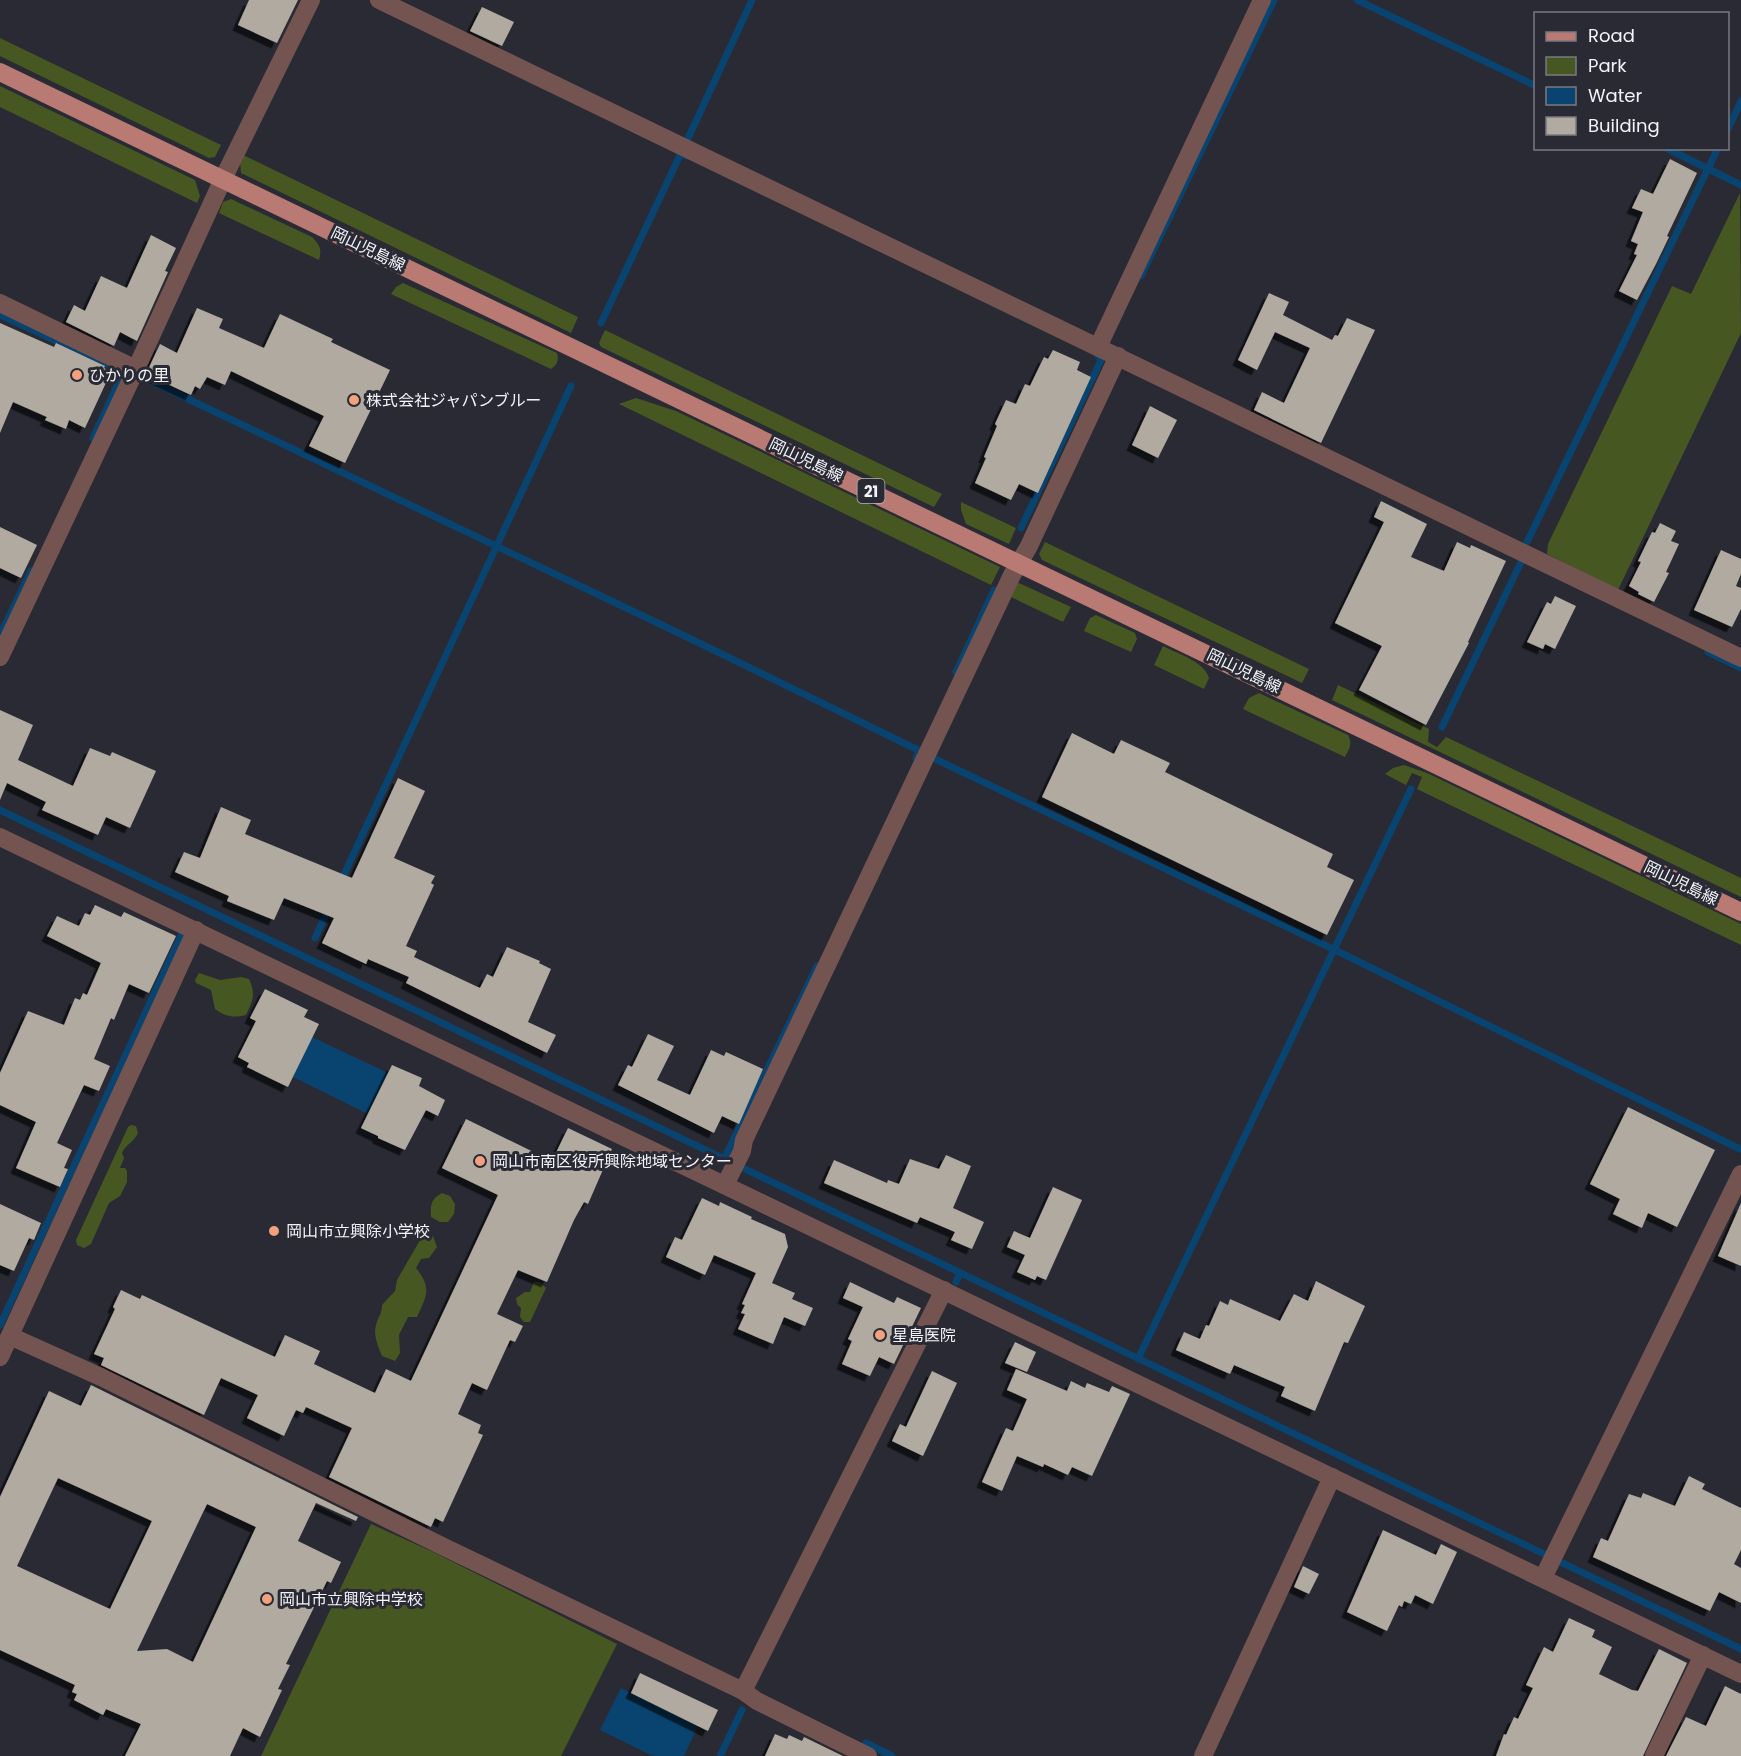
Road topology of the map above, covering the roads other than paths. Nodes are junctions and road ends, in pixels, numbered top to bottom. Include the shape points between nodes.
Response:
1 (311, 0) edge
2 (379, 0) edge
3 (1262, 0) edge
4 (0, 72) edge
5 (223, 179) junction
6 (0, 303) edge
7 (1098, 347) junction
8 (1118, 356) junction
9 (136, 369) junction
10 (1021, 563) junction
11 (0, 657) edge
12 (1741, 658) edge
13 (0, 837) edge
14 (1741, 912) edge
15 (196, 930) junction
16 (1741, 1174) edge
17 (728, 1179) junction
18 (944, 1290) junction
19 (10, 1336) junction
20 (0, 1357) edge
21 (1332, 1477) junction
22 (1550, 1565) junction
23 (1703, 1655) junction
24 (1741, 1674) edge
25 (743, 1691) junction
26 (868, 1756) edge
27 (1203, 1756) edge
28 (1654, 1756) edge

1 - 5 street
2 - 7 street
3 - 7 street
4 - 5 main road, 岡山児島線 / 21
5 - 9 street
5 - 10 main road, 岡山児島線 / 21
6 - 9 street
7 - 8 street
8 - 10 street
8 - 12 street
9 - 11 street
10 - 14 main road, 岡山児島線 / 21
10 - 17 street
13 - 15 street
15 - 17 street
15 - 19 street
16 - 22 street
17 - 18 street
18 - 21 street
18 - 25 street
19 - 20 street
19 - 25 street
21 - 22 street
21 - 27 street
22 - 23 street
23 - 24 street
23 - 28 street
25 - 26 street

